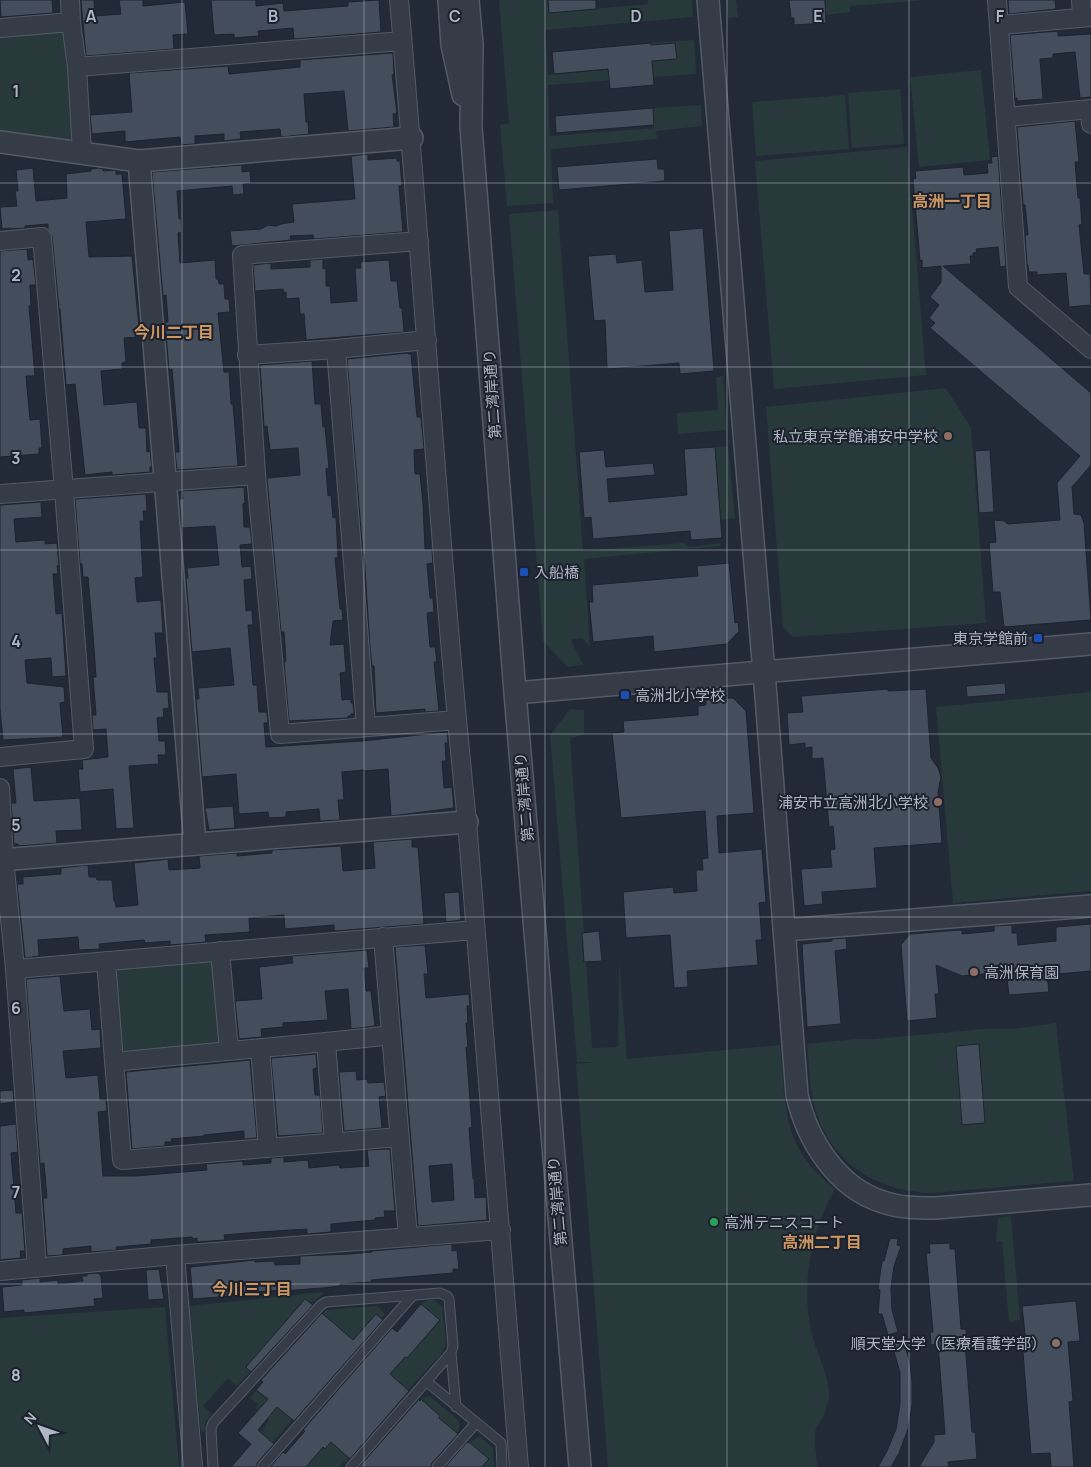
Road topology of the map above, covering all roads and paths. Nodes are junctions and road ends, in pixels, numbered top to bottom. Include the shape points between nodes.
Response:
1 (70, 0) edge
2 (399, 0) edge
3 (449, 0) edge
4 (468, 0) edge
5 (708, 0) edge
6 (997, 0) edge
7 (1084, 11) edge
8 (71, 22) junction
9 (1000, 25) junction
10 (0, 28) edge
11 (402, 41) junction
12 (77, 67) junction
13 (1091, 114) edge
14 (1007, 117) junction
15 (471, 127) junction
16 (412, 138) junction
17 (0, 142) edge
18 (82, 152) junction
19 (139, 161) junction
20 (0, 241) edge
21 (419, 241) junction
22 (427, 340) junction
23 (336, 349) junction
24 (1091, 349) edge
25 (247, 355) junction
26 (256, 475) junction
27 (165, 482) junction
28 (64, 490) junction
29 (0, 494) edge
30 (1091, 644) edge
31 (764, 672) junction
32 (515, 693) junction
33 (457, 720) junction
34 (366, 727) junction
35 (0, 757) edge
36 (0, 788) edge
37 (467, 822) junction
38 (195, 844) junction
39 (2, 859) edge
40 (1091, 906) edge
41 (475, 930) junction
42 (784, 930) junction
43 (384, 937) junction
44 (220, 951) junction
45 (106, 960) junction
46 (15, 968) junction
47 (391, 1035) junction
48 (326, 1043) junction
49 (260, 1048) junction
50 (230, 1050) junction
51 (114, 1062) junction
52 (399, 1137) junction
53 (334, 1142) junction
54 (268, 1148) junction
55 (1091, 1195) edge
56 (500, 1230) junction
57 (408, 1237) junction
58 (175, 1256) junction
59 (37, 1268) junction
60 (0, 1271) edge
61 (413, 1295) junction
62 (451, 1353) junction
63 (426, 1381) junction
64 (456, 1406) junction
65 (476, 1423) junction
66 (192, 1467) edge
67 (213, 1467) edge
68 (262, 1467) edge
69 (351, 1467) edge
70 (437, 1467) edge
71 (502, 1467) edge
72 (519, 1467) edge
73 (580, 1467) edge

1 - 8 street
2 - 11 street
3 - 15 street, 第二湾岸通り via 452,45
4 - 15 street, 第二湾岸通り via 472,44
5 - 31 street
6 - 9 street
7 - 9 street
8 - 10 street
8 - 12 street
9 - 14 street
11 - 12 street
11 - 16 street
12 - 18 street
13 - 14 street
14 - 24 street via 1018,287
15 - 32 street, 第二湾岸通り
16 - 19 street
16 - 21 street
17 - 18 street
18 - 19 street
19 - 27 street
20 - 28 street via 42,236
21 - 22 street
21 - 25 street via 242,255
22 - 23 street
22 - 33 street
23 - 25 street
23 - 34 street
25 - 26 street
26 - 27 street
26 - 34 street via 280,734
27 - 28 street
27 - 38 street
28 - 29 street
28 - 35 street via 84,749
30 - 31 street
31 - 32 street
31 - 42 street
32 - 73 street, 第二湾岸通り
33 - 34 street
33 - 37 street
36 - 39 street
37 - 38 street
37 - 41 street
38 - 39 street
39 - 46 street
40 - 42 street
41 - 43 street
41 - 56 street
42 - 55 street via 801,1114 812,1139 843,1178 862,1194 914,1208
43 - 44 street
43 - 47 street
44 - 45 street
44 - 50 street
45 - 46 street
45 - 51 street
46 - 59 street
47 - 48 street
47 - 52 street
48 - 49 street
48 - 53 street
49 - 50 street
49 - 54 street
50 - 51 street
51 - 54 street via 122,1160
52 - 53 street
52 - 57 street
53 - 54 street
56 - 57 street
56 - 72 street
57 - 58 street
58 - 59 street
58 - 66 street
59 - 60 street
61 - 62 lane via 440,1293 448,1298
61 - 67 lane via 321,1304 213,1423
61 - 68 lane
62 - 63 lane
62 - 64 lane
63 - 64 lane
63 - 69 lane
64 - 65 lane
65 - 70 lane
65 - 71 lane via 501,1443

